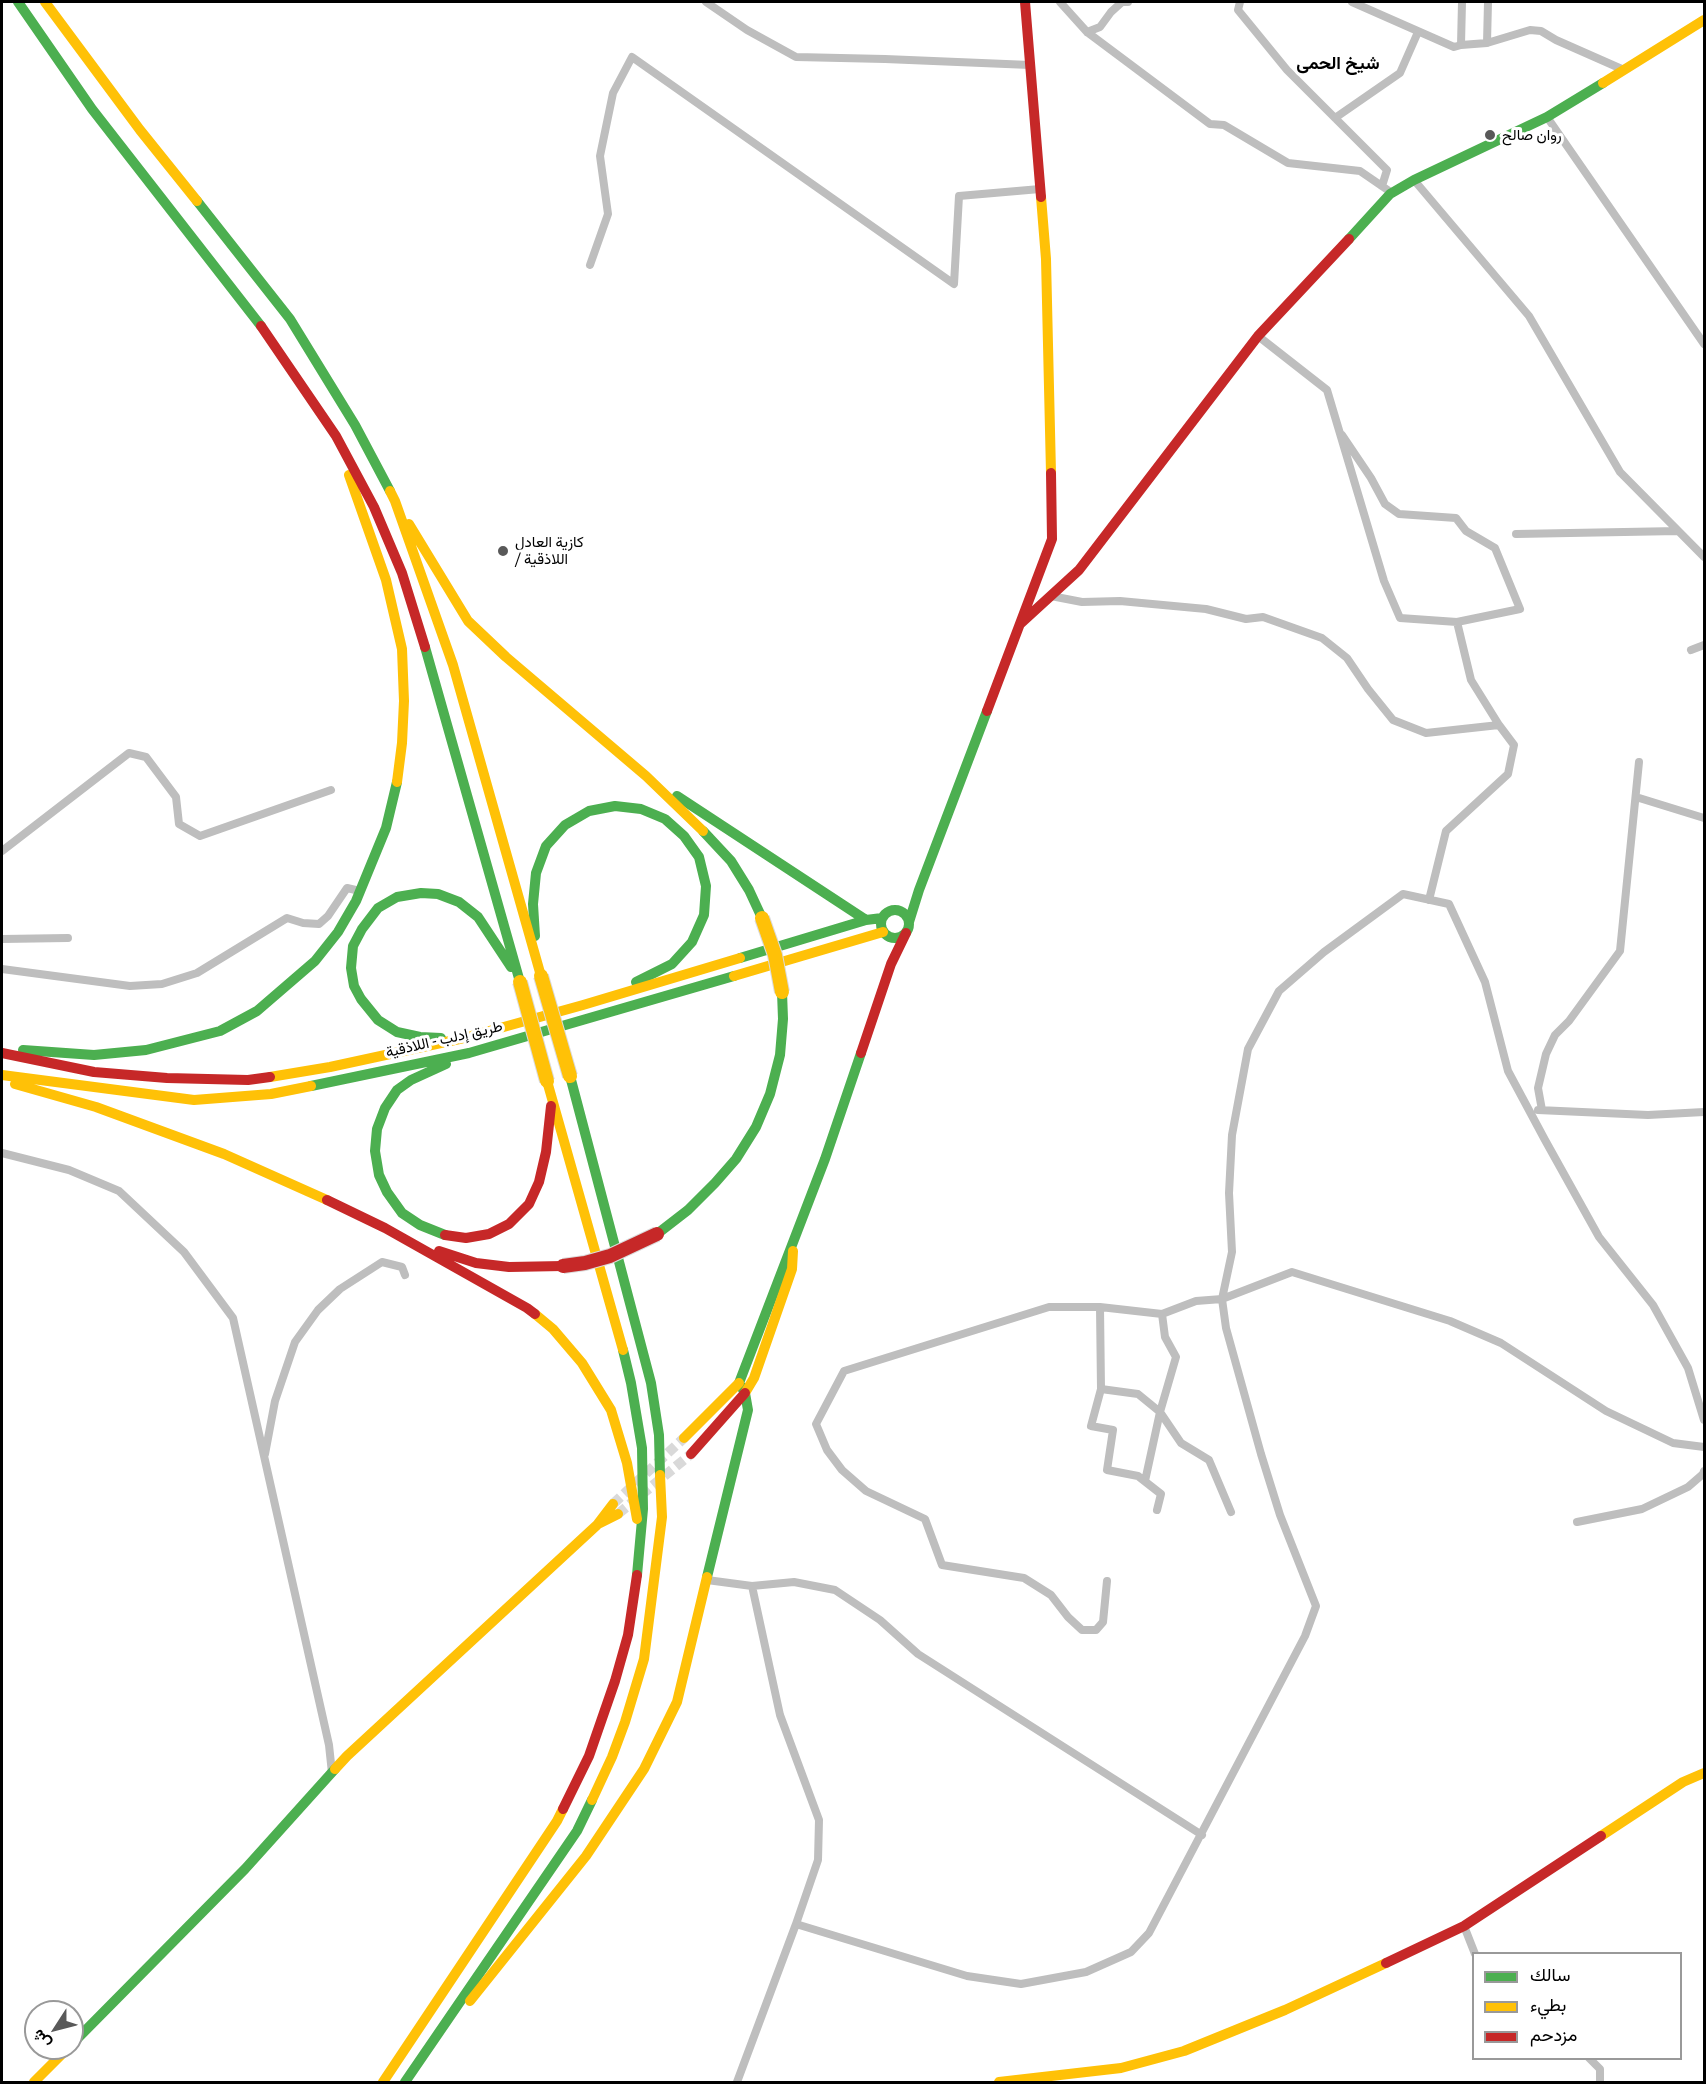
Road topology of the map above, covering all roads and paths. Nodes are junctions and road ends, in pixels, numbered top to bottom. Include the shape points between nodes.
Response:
1 (18, 2) edge
2 (45, 2) edge
3 (706, 2) edge
4 (1025, 2) edge
5 (1060, 2) edge
6 (1128, 2) edge
7 (1240, 2) edge
8 (1352, 2) edge
9 (1462, 2) edge
10 (1488, 2) edge
11 (1704, 20) edge
12 (1087, 32) junction
13 (1418, 32) junction
14 (1487, 43) junction
15 (1461, 45) junction
16 (1030, 65) junction
17 (1624, 70) junction
18 (1547, 117) junction
19 (1335, 118) junction
20 (1414, 180) junction
21 (1040, 189) junction
22 (1387, 190) junction
23 (590, 265) dead end
24 (1258, 336) junction
25 (1704, 344) edge
26 (1338, 429) junction
27 (336, 436) junction
28 (395, 501) junction
29 (1678, 531) junction
30 (1516, 534) dead end
31 (1704, 556) edge
32 (1051, 596) junction
33 (1457, 622) junction
34 (1020, 624) junction
35 (1704, 645) edge
36 (1691, 650) dead end
37 (1500, 725) junction
38 (1639, 762) dead end
39 (646, 776) junction
40 (331, 790) dead end
41 (1636, 797) junction
42 (1704, 818) edge
43 (2, 851) edge
44 (919, 890) junction
45 (360, 891) junction
46 (1429, 900) junction
47 (895, 910) junction
48 (866, 920) junction
49 (907, 927) junction
50 (884, 929) junction
51 (68, 938) dead end
52 (2, 939) edge
53 (891, 964) junction
54 (2, 969) edge
55 (541, 976) junction
56 (520, 982) junction
57 (583, 1005) junction
58 (464, 1038) junction
59 (2, 1051) edge
60 (469, 1053) junction
61 (2, 1075) edge
62 (2, 1080) edge
63 (552, 1098) junction
64 (1528, 1109) junction
65 (1542, 1110) junction
66 (1704, 1112) edge
67 (2, 1153) edge
68 (385, 1228) junction
69 (405, 1275) dead end
70 (1222, 1299) junction
71 (1100, 1307) junction
72 (1162, 1314) junction
73 (742, 1388) junction
74 (1101, 1389) junction
75 (1160, 1412) junction
76 (1704, 1420) edge
77 (684, 1438) tunnel mouth
78 (1704, 1447) edge
79 (691, 1454) tunnel mouth
80 (265, 1457) junction
81 (1704, 1471) edge
82 (1145, 1481) junction
83 (616, 1509) tunnel mouth
84 (1157, 1510) dead end
85 (1231, 1512) dead end
86 (1577, 1522) dead end
87 (639, 1534) junction
88 (707, 1580) junction
89 (1107, 1581) dead end
90 (752, 1586) junction
91 (332, 1773) junction
92 (1704, 1773) edge
93 (1202, 1835) junction
94 (796, 1924) junction
95 (1464, 1926) junction
96 (1475, 1952) edge
97 (84, 2032) edge
98 (56, 2060) edge
99 (1591, 2060) edge
100 (407, 2080) edge
101 (34, 2082) edge
102 (382, 2082) edge
103 (736, 2082) edge
104 (999, 2082) edge
105 (1600, 2082) edge

1 - 27 main road via 92,109 274,343
2 - 28 main road via 140,130 290,319 355,425
3 - 16 street via 796,57
4 - 16 main road
5 - 12 street
6 - 12 street via 1122,2 1100,27
7 - 19 street via 1238,10 1287,70
8 - 13 street
9 - 15 street
10 - 14 street
11 - 17 main road
12 - 22 street via 1210,124 1224,125 1288,163 1360,171
13 - 15 street via 1454,47
13 - 19 street via 1400,73
14 - 15 street
14 - 17 street via 1520,32 1541,31
16 - 21 main road
17 - 18 main road
18 - 20 main road
18 - 25 street
19 - 22 street via 1387,170
20 - 22 main road
20 - 29 street via 1529,316 1620,472
21 - 23 street via 959,196 954,284 632,57 613,93 600,156 608,214
21 - 34 main road via 1046,259 1052,539
22 - 24 main road
24 - 26 street via 1327,390
24 - 32 main road via 1079,570
26 - 33 street via 1384,581 1400,618
26 - 33 street via 1385,504 1400,514 1456,518 1466,531 1495,548 1520,609
27 - 45 main road via 386,580 402,649 404,712 396,787 386,828
27 - 56 main road via 374,507 402,573
28 - 39 main road via 468,621
28 - 55 main road via 453,665
29 - 30 street
29 - 31 street
32 - 34 main road
32 - 37 street via 1082,602 1120,601 1206,609 1246,619 1263,618 1322,638 1347,658 1393,720 1426,733
33 - 37 street via 1472,680
34 - 44 main road
35 - 36 street
37 - 46 street via 1514,745 1508,774 1446,831
38 - 41 street
39 - 48 main road
39 - 68 main road, bridge via 731,861 749,890 775,955 782,992 780,1055 756,1127 736,1159 688,1210 657,1234 585,1263 509,1267 476,1263
40 - 43 street via 200,836 179,824 176,797 146,757 129,753
41 - 42 street
41 - 65 street via 1620,951 1546,1054 1538,1088
44 - 47 main road
44 - 49 main road
45 - 54 street via 347,888 320,924 287,918 197,973 162,984 130,986
45 - 59 main road via 338,932 315,960 257,1011 220,1031 146,1050 94,1055
46 - 64 street via 1449,904 1485,982 1508,1071
46 - 70 street via 1402,894 1324,952 1279,991 1248,1049 1232,1135 1232,1252
47 - 49 main road via 903,912
47 - 50 main road via 887,912
48 - 50 main road, طريق إدلب - اللاذقية
48 - 57 main road, طريق إدلب - اللاذقية
49 - 50 main road via 897,938
49 - 53 main road
50 - 53 main road
50 - 60 main road, طريق إدلب - اللاذقية
51 - 52 street
53 - 73 main road via 793,1244 792,1269 754,1378
55 - 57 main road via 533,904 536,873 546,846 565,825 589,811 615,806 641,809 664,819 684,836 699,857 706,886 704,915 692,942 672,964
55 - 100 main road, bridge via 651,1383 659,1435 662,1517 644,1659 612,1757 577,1831
56 - 58 main road via 478,917 459,902 421,893 398,897 378,908 353,946 351,968 361,999 378,1020 396,1032
56 - 63 main road, bridge
57 - 58 main road, طريق إدلب - اللاذقية
58 - 59 main road, طريق إدلب - اللاذقية via 248,1080 94,1072
60 - 61 main road, طريق إدلب - اللاذقية via 271,1094 194,1100
60 - 63 main road via 397,1090 377,1129 379,1174 402,1213 420,1226 466,1238 489,1234 509,1224 529,1204 539,1182
62 - 68 main road via 96,1107 224,1154
63 - 87 main road via 631,1383 642,1448 643,1509
64 - 65 street
64 - 76 street via 1599,1237 1653,1305 1688,1368
65 - 66 street via 1648,1115
67 - 80 street via 69,1170 119,1191 184,1252 233,1318
68 - 87 main road via 527,1308 553,1329 582,1364 611,1410 627,1464
69 - 80 street via 402,1267 382,1262 340,1289 318,1310 295,1342 275,1401
70 - 72 street via 1196,1300
70 - 78 street via 1292,1272 1450,1321 1501,1343 1606,1412 1673,1443
70 - 93 street via 1226,1328 1261,1454 1316,1606 1305,1636
71 - 72 street
71 - 74 street
71 - 89 street via 1049,1307 844,1371 816,1424 827,1450 866,1491 925,1519 942,1565 1024,1578 1051,1595 1082,1630 1096,1630 1103,1622
72 - 75 street via 1165,1337 1176,1357
73 - 77 main road
73 - 79 main road
73 - 88 main road via 748,1410
74 - 75 street via 1138,1394
74 - 82 street via 1091,1426 1113,1430 1107,1470
75 - 82 street
75 - 85 street via 1181,1443 1209,1460
80 - 91 street
81 - 86 street via 1688,1488 1642,1509
82 - 84 street via 1161,1494
83 - 91 main road
87 - 102 main road via 628,1635 589,1756 557,1821
88 - 90 street
88 - 100 main road via 677,1702 644,1768 586,1856
90 - 93 street via 794,1582 835,1590 880,1620 918,1654
90 - 94 street via 780,1715 819,1820 818,1860
91 - 97 main road via 245,1869
92 - 95 main road via 1683,1782
93 - 94 street via 1149,1933 1131,1952 1086,1972 1021,1984 967,1976
94 - 103 street
95 - 96 street
95 - 104 main road via 1285,2010 1184,2051 1121,2068
98 - 101 main road
99 - 105 street via 1600,2069

